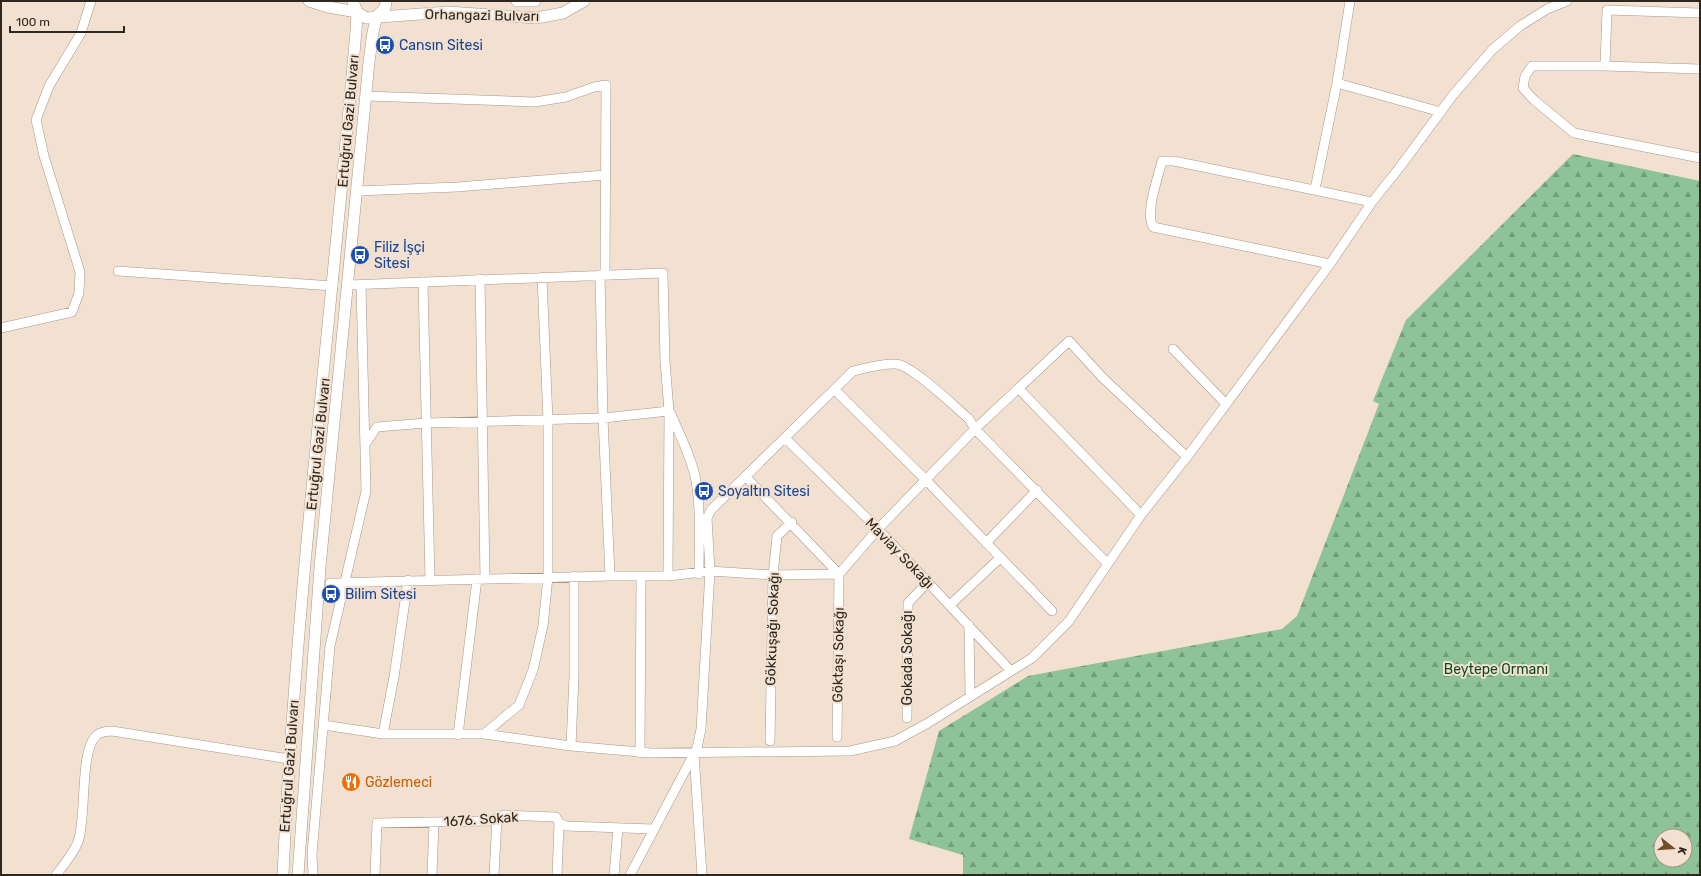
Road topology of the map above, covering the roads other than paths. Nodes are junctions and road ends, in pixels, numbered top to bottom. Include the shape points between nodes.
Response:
1 (91, 1) edge
2 (309, 1) edge
3 (352, 1) edge
4 (386, 1) edge
5 (516, 1) edge
6 (535, 1) edge
7 (584, 1) edge
8 (1350, 1) edge
9 (1567, 1) edge
10 (356, 12) junction
11 (1700, 13) edge
12 (377, 16) junction
13 (1605, 66) junction
14 (1700, 69) edge
15 (1337, 83) junction
16 (366, 96) junction
17 (1441, 112) junction
18 (1700, 158) edge
19 (605, 175) junction
20 (1315, 189) junction
21 (357, 191) junction
22 (1372, 202) junction
23 (1330, 264) junction
24 (118, 271) dead end
25 (603, 275) junction
26 (542, 277) junction
27 (480, 279) junction
28 (423, 282) junction
29 (348, 285) junction
30 (361, 285) junction
31 (333, 286) junction
32 (1, 328) edge
33 (1173, 349) dead end
34 (1019, 389) junction
35 (835, 390) junction
36 (1226, 404) junction
37 (669, 411) junction
38 (603, 418) junction
39 (548, 420) junction
40 (482, 422) junction
41 (426, 423) junction
42 (975, 429) junction
43 (785, 438) junction
44 (366, 443) junction
45 (1187, 457) junction
46 (746, 477) junction
47 (926, 480) junction
48 (1037, 490) junction
49 (1141, 515) junction
50 (792, 522) junction
51 (878, 530) junction
52 (986, 543) junction
53 (1000, 558) junction
54 (1107, 563) junction
55 (320, 567) junction
56 (710, 572) junction
57 (699, 574) junction
58 (839, 574) junction
59 (773, 575) junction
60 (574, 576) junction
61 (610, 576) junction
62 (641, 576) junction
63 (668, 576) junction
64 (548, 577) junction
65 (481, 579) junction
66 (408, 580) junction
67 (430, 580) junction
68 (928, 582) junction
69 (330, 583) junction
70 (345, 584) junction
71 (317, 600) junction
72 (950, 605) junction
73 (1052, 611) dead end
74 (968, 625) junction
75 (1011, 671) junction
76 (970, 696) junction
77 (907, 718) dead end
78 (324, 725) junction
79 (383, 734) junction
80 (484, 734) junction
81 (458, 735) junction
82 (837, 737) dead end
83 (770, 741) dead end
84 (571, 746) junction
85 (640, 752) junction
86 (694, 753) junction
87 (289, 759) junction
88 (497, 818) junction
89 (434, 822) junction
90 (560, 822) junction
91 (618, 828) junction
92 (653, 829) junction
93 (56, 875) edge
94 (283, 875) edge
95 (298, 875) edge
96 (313, 875) edge
97 (375, 875) edge
98 (432, 875) edge
99 (494, 875) edge
100 (557, 875) edge
101 (614, 875) edge
102 (630, 875) edge
103 (702, 875) edge

1 - 32 street via 81,34 49,86 36,120 44,156 80,272 79,294 72,312
2 - 10 main road, Orhangazi Bulvarı
3 - 10 main road
4 - 12 main road
5 - 6 main road, Orhangazi Bulvarı
7 - 12 main road, Orhangazi Bulvarı via 563,13 536,18 448,12
8 - 15 street
9 - 17 street via 1547,9 1520,26 1492,50
10 - 12 main road, Orhangazi Bulvarı via 366,18
10 - 31 main road, Ertuğrul Gazi Bulvarı
11 - 13 street via 1607,10
12 - 16 main road, Ertuğrul Gazi Bulvarı
13 - 14 street
13 - 18 street via 1532,66 1525,76 1523,88 1574,133
15 - 17 street
15 - 20 street
16 - 19 street via 535,102 566,97 606,85
16 - 21 main road, Ertuğrul Gazi Bulvarı
17 - 22 street
19 - 21 street via 457,187
19 - 25 street
20 - 22 street
20 - 23 street via 1167,160 1162,161 1150,220 1153,227
21 - 29 main road, Ertuğrul Gazi Bulvarı
22 - 23 street
23 - 36 street
24 - 31 street
25 - 26 street
25 - 37 street via 663,273 664,361
25 - 38 street
26 - 27 street
26 - 39 street
27 - 28 street
27 - 40 street
28 - 30 street
28 - 41 street
29 - 30 street
29 - 55 main road, Ertuğrul Gazi Bulvarı
30 - 44 street
31 - 87 main road, Ertuğrul Gazi Bulvarı
33 - 36 street
34 - 42 street
34 - 45 street via 1070,341 1103,378
34 - 49 street
35 - 42 street via 853,371 897,364 911,370 969,419
35 - 43 street
35 - 47 street
36 - 45 street
37 - 38 street
37 - 57 street via 687,450 696,481
37 - 63 street
38 - 39 street
38 - 61 street
39 - 40 street
39 - 64 street
40 - 41 street
40 - 65 street
41 - 44 street via 377,427
41 - 67 street
42 - 47 street
42 - 48 street
43 - 46 street
43 - 51 street, Maviay Sokağı
44 - 70 street via 366,491
45 - 49 street
46 - 50 street
46 - 56 street via 711,510 707,518
47 - 51 street
47 - 52 street
48 - 52 street
48 - 54 street
49 - 54 street
50 - 58 street
50 - 59 street, Gökkuşağı Sokağı via 777,536
51 - 58 street
51 - 68 street, Maviay Sokağı
52 - 53 street
53 - 72 street
53 - 73 street
54 - 75 street via 1069,621 1032,658
55 - 69 street
55 - 71 main road, Ertuğrul Gazi Bulvarı
56 - 57 street
56 - 59 street
56 - 86 street via 701,729
57 - 63 street
58 - 59 street
58 - 82 street, Göktaşı Sokağı
59 - 83 street, Gökkuşağı Sokağı
60 - 61 street
60 - 64 street
60 - 84 street
61 - 62 street
62 - 63 street
62 - 85 street
64 - 65 street
64 - 80 street via 533,670 519,705
65 - 67 street
65 - 81 street
66 - 67 street
66 - 70 street
66 - 79 street
68 - 72 street, Maviay Sokağı
68 - 77 street, Gokada Sokağı via 908,603
69 - 70 street
69 - 71 street
70 - 78 street via 330,646 325,680
71 - 95 main road, Ertuğrul Gazi Bulvarı
72 - 74 street, Maviay Sokağı
74 - 75 street, Maviay Sokağı
74 - 76 street
75 - 76 street
76 - 86 street via 895,740 860,749
78 - 79 street
78 - 96 street via 312,854
79 - 81 street
80 - 81 street
80 - 84 street
84 - 85 street
85 - 86 street
86 - 92 street
86 - 103 street
87 - 93 street via 112,731 103,732 97,735 86,762 83,819 78,842
87 - 94 main road, Ertuğrul Gazi Bulvarı
88 - 89 street, 1676. Sokak via 491,821
88 - 90 street, 1676. Sokak via 504,815 556,817
88 - 99 street
89 - 97 street, 1676. Sokak via 376,823
89 - 98 street
90 - 91 street, 1676. Sokak via 566,826
90 - 100 street
91 - 92 street, 1676. Sokak
91 - 101 street
92 - 102 street

